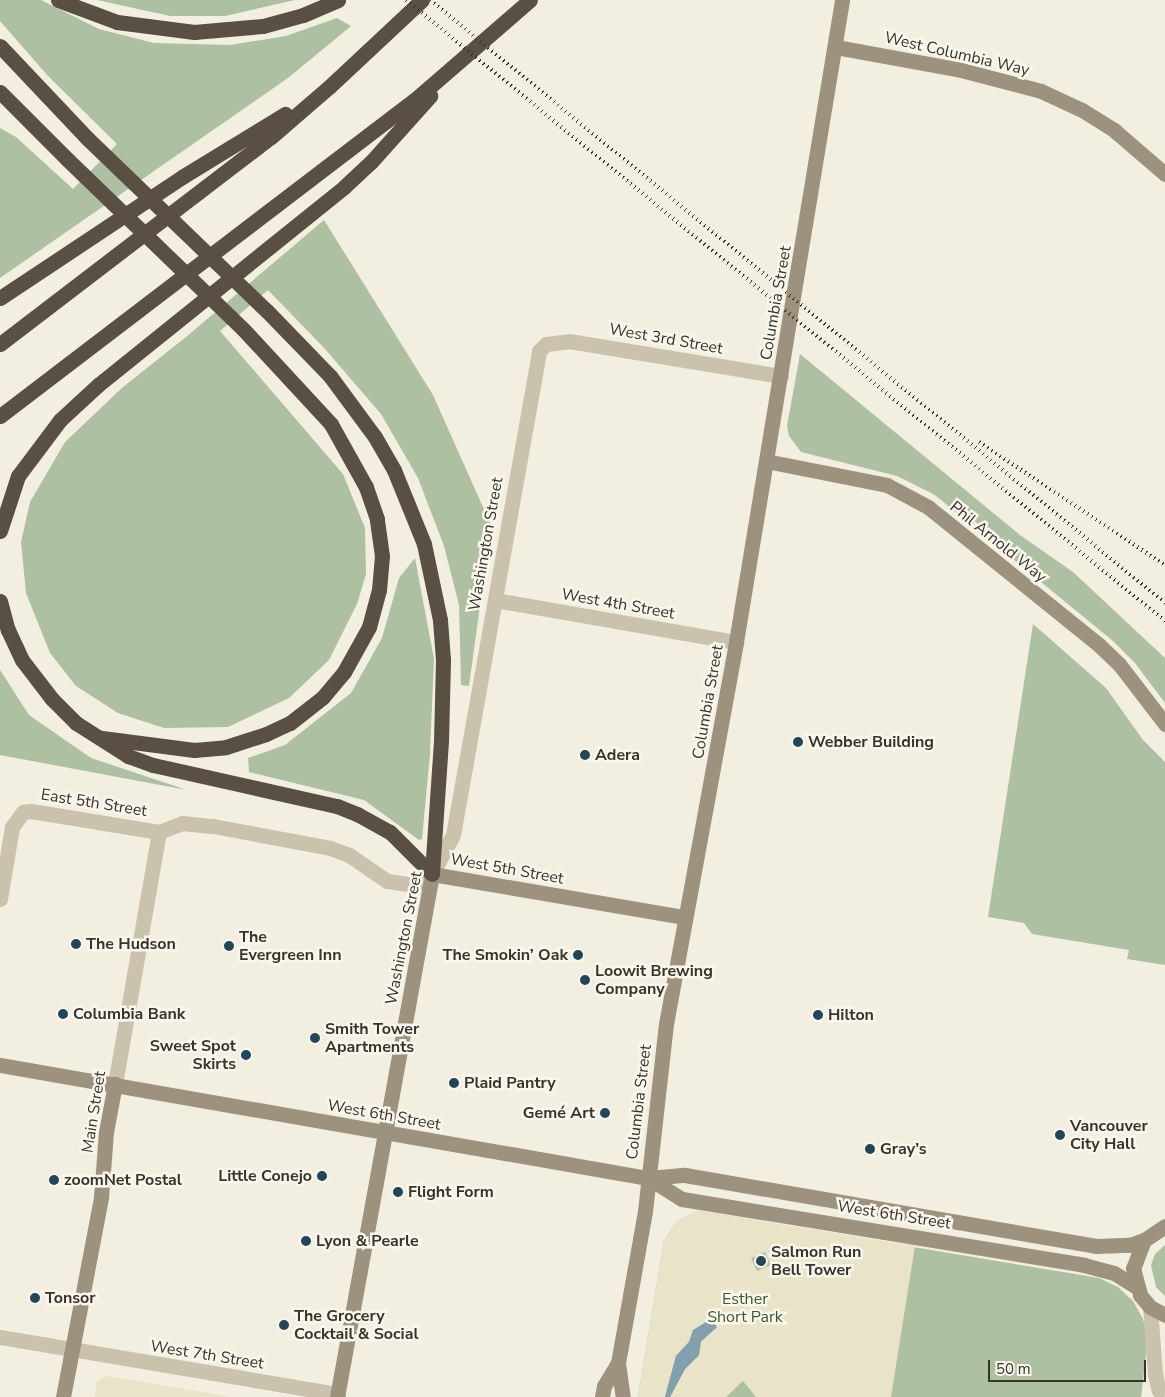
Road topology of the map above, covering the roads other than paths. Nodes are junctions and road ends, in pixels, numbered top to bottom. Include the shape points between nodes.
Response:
1 (58, 0) edge
2 (338, 0) edge
3 (422, 0) edge
4 (530, 0) edge
5 (842, 0) edge
6 (0, 46) edge
7 (836, 47) junction
8 (450, 72) junction
9 (329, 87) junction
10 (0, 92) edge
11 (1165, 174) edge
12 (0, 298) edge
13 (0, 344) edge
14 (546, 344) joint
15 (781, 376) junction
16 (0, 416) edge
17 (766, 461) junction
18 (0, 531) edge
19 (495, 600) junction
20 (0, 601) edge
21 (736, 642) junction
22 (1165, 724) edge
23 (102, 738) junction
24 (159, 832) junction
25 (432, 874) junction
26 (0, 899) edge
27 (684, 917) junction
28 (0, 1065) edge
29 (116, 1084) junction
30 (385, 1133) junction
31 (648, 1178) junction
32 (1165, 1226) edge
33 (1144, 1240) junction
34 (1136, 1286) junction
35 (1150, 1307) junction
36 (1165, 1315) edge
37 (0, 1338) edge
38 (72, 1350) junction
39 (618, 1363) junction
40 (1161, 1390) edge
41 (337, 1396) edge
42 (63, 1397) edge
43 (602, 1397) edge
44 (624, 1397) edge

1 - 2 highway via 117,22 194,32 240,30 270,24
3 - 9 highway
4 - 8 highway
5 - 7 street, Columbia Street
6 - 25 highway, bridge via 88,139 330,376 376,437 394,470 424,544 440,620 442,741
7 - 11 street, West Columbia Way via 961,70 1041,91 1082,110 1115,131
7 - 15 street, Columbia Street
8 - 16 highway
8 - 18 highway via 399,133 344,187 98,385 60,420 18,476
9 - 12 highway via 182,177
9 - 13 highway via 271,137
10 - 23 highway, bridge via 243,329 319,409 359,470 372,503 380,537 382,574 376,608 361,644 334,685 301,715 266,734 226,747 194,750
14 - 15 street, West 3rd Street via 569,340
14 - 19 street, Washington Street via 539,351 534,368
15 - 17 street, Columbia Street
17 - 21 street, Columbia Street
17 - 22 street, Phil Arnold Way via 887,485 928,507 1099,646 1118,664
19 - 21 street, West 4th Street
19 - 25 street, Washington Street via 453,835
20 - 23 highway via 8,630 39,684 76,723
21 - 27 street, Columbia Street
23 - 25 highway via 128,756 169,770 314,801 357,814 390,832
24 - 25 street, West 5th Street via 182,823 213,826 330,848 349,855 387,881 414,885
24 - 26 street, East 5th Street via 31,810 23,812 12,827
24 - 29 street, Main Street
25 - 27 street, West 5th Street
25 - 30 street, Washington Street
27 - 31 street, Columbia Street via 655,1102
28 - 29 street, West 6th Street
29 - 30 street, West 6th Street
29 - 38 street, Main Street via 106,1132 101,1196
30 - 31 street, West 6th Street
30 - 41 street, Washington Street
31 - 33 street, West 6th Street via 685,1175 1096,1246 1130,1245
31 - 34 street, West 6th Street via 682,1199 1084,1265 1114,1273
31 - 39 street, Columbia Street
32 - 33 street
33 - 34 street via 1134,1262
34 - 35 street
35 - 36 street
35 - 40 street via 1154,1374
37 - 38 street, West 7th Street
38 - 41 street, West 7th Street
38 - 42 street, Main Street
39 - 43 street, Columbia Street via 604,1386
39 - 44 street, Columbia Street

